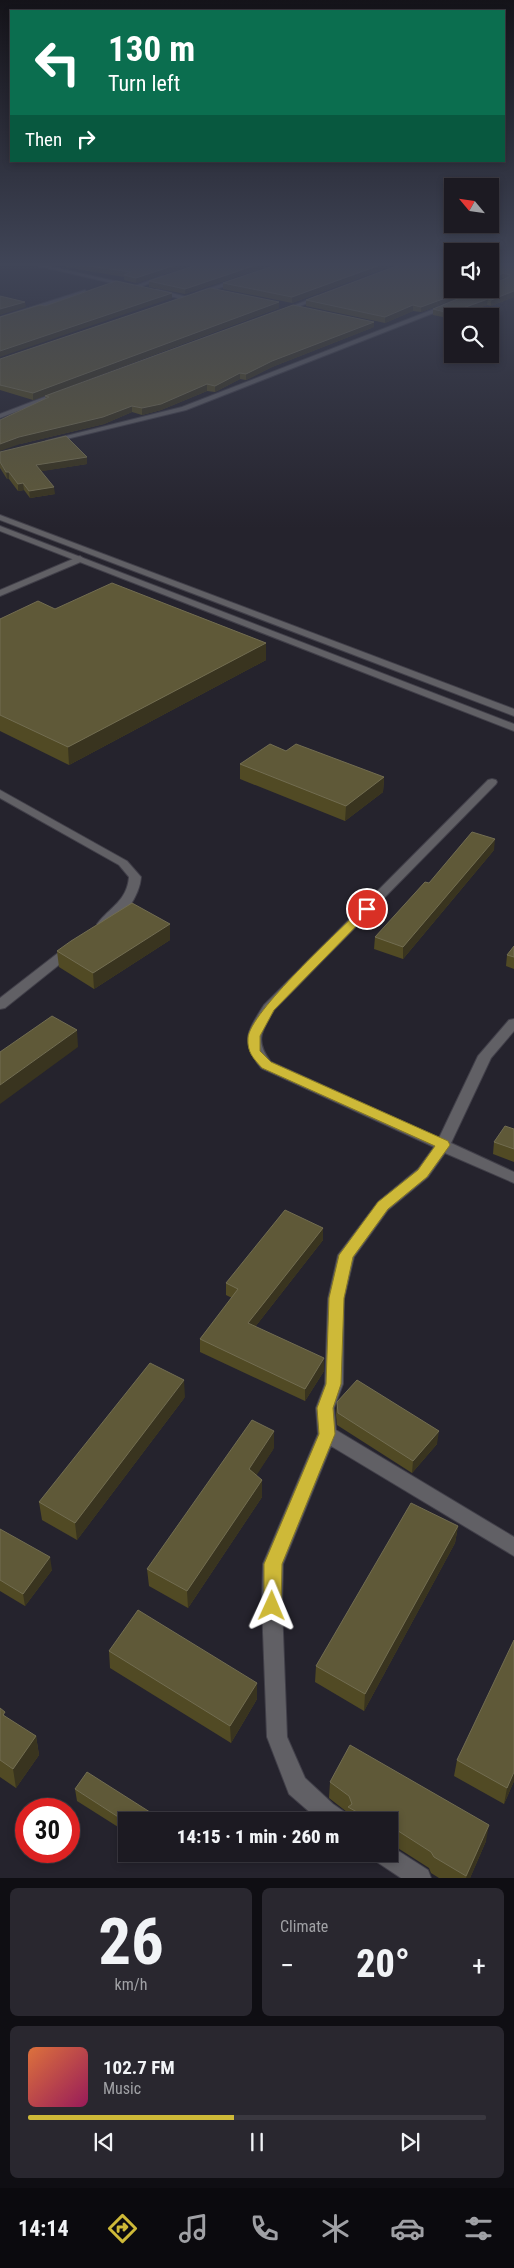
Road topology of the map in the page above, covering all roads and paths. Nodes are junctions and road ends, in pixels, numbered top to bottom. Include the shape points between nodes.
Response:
1 (329, 353) edge
2 (64, 392) edge
3 (0, 416) edge
4 (42, 443) edge
5 (0, 517) edge
6 (0, 528) edge
7 (80, 559) junction
8 (0, 593) edge
9 (514, 713) edge
10 (514, 728) edge
11 (492, 782) dead end
12 (0, 793) edge
13 (94, 931) edge
14 (78, 943) edge
15 (0, 1005) edge
16 (514, 1023) edge
17 (443, 1145) junction
18 (514, 1178) edge
19 (327, 1434) junction
20 (514, 1547) edge
21 (325, 1812) edge
22 (397, 1862) edge
23 (420, 1878) edge

1 - 4 street via 184,409
2 - 3 street
5 - 9 street
6 - 7 street
7 - 8 street
7 - 10 street
11 - 17 street via 270,1008 254,1036 254,1052 266,1065
12 - 13 street via 123,863 135,877 135,887 125,906
14 - 15 street
16 - 17 street via 485,1056
17 - 18 street
17 - 19 street via 423,1173 383,1206 346,1255 336,1298 334,1384 325,1408
19 - 20 street
19 - 21 street via 273,1564 272,1606 277,1737 297,1786
22 - 23 street

